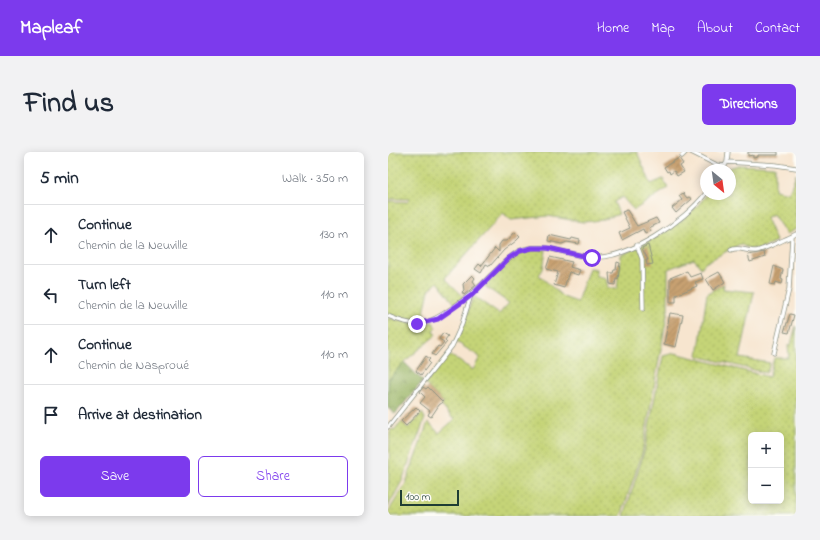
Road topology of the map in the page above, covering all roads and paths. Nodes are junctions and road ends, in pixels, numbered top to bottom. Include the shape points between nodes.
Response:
1 (686, 152) edge
2 (691, 152) edge
3 (728, 152) edge
4 (682, 156) dead end
5 (713, 164) edge
6 (726, 164) edge
7 (736, 164) edge
8 (796, 168) edge
9 (701, 200) edge
10 (794, 235) edge
11 (637, 245) junction
12 (731, 250) dead end
13 (472, 295) junction
14 (643, 308) dead end
15 (388, 316) edge
16 (774, 353) dead end
17 (388, 427) edge

1 - 4 street
2 - 5 street
3 - 6 street
7 - 8 street
9 - 11 street via 675,223
10 - 12 street via 762,250
10 - 16 street via 789,289
11 - 13 street via 611,256 592,258 548,248 527,249 509,258
11 - 14 street via 642,259
13 - 15 street via 430,322 408,323
13 - 17 street via 452,346

